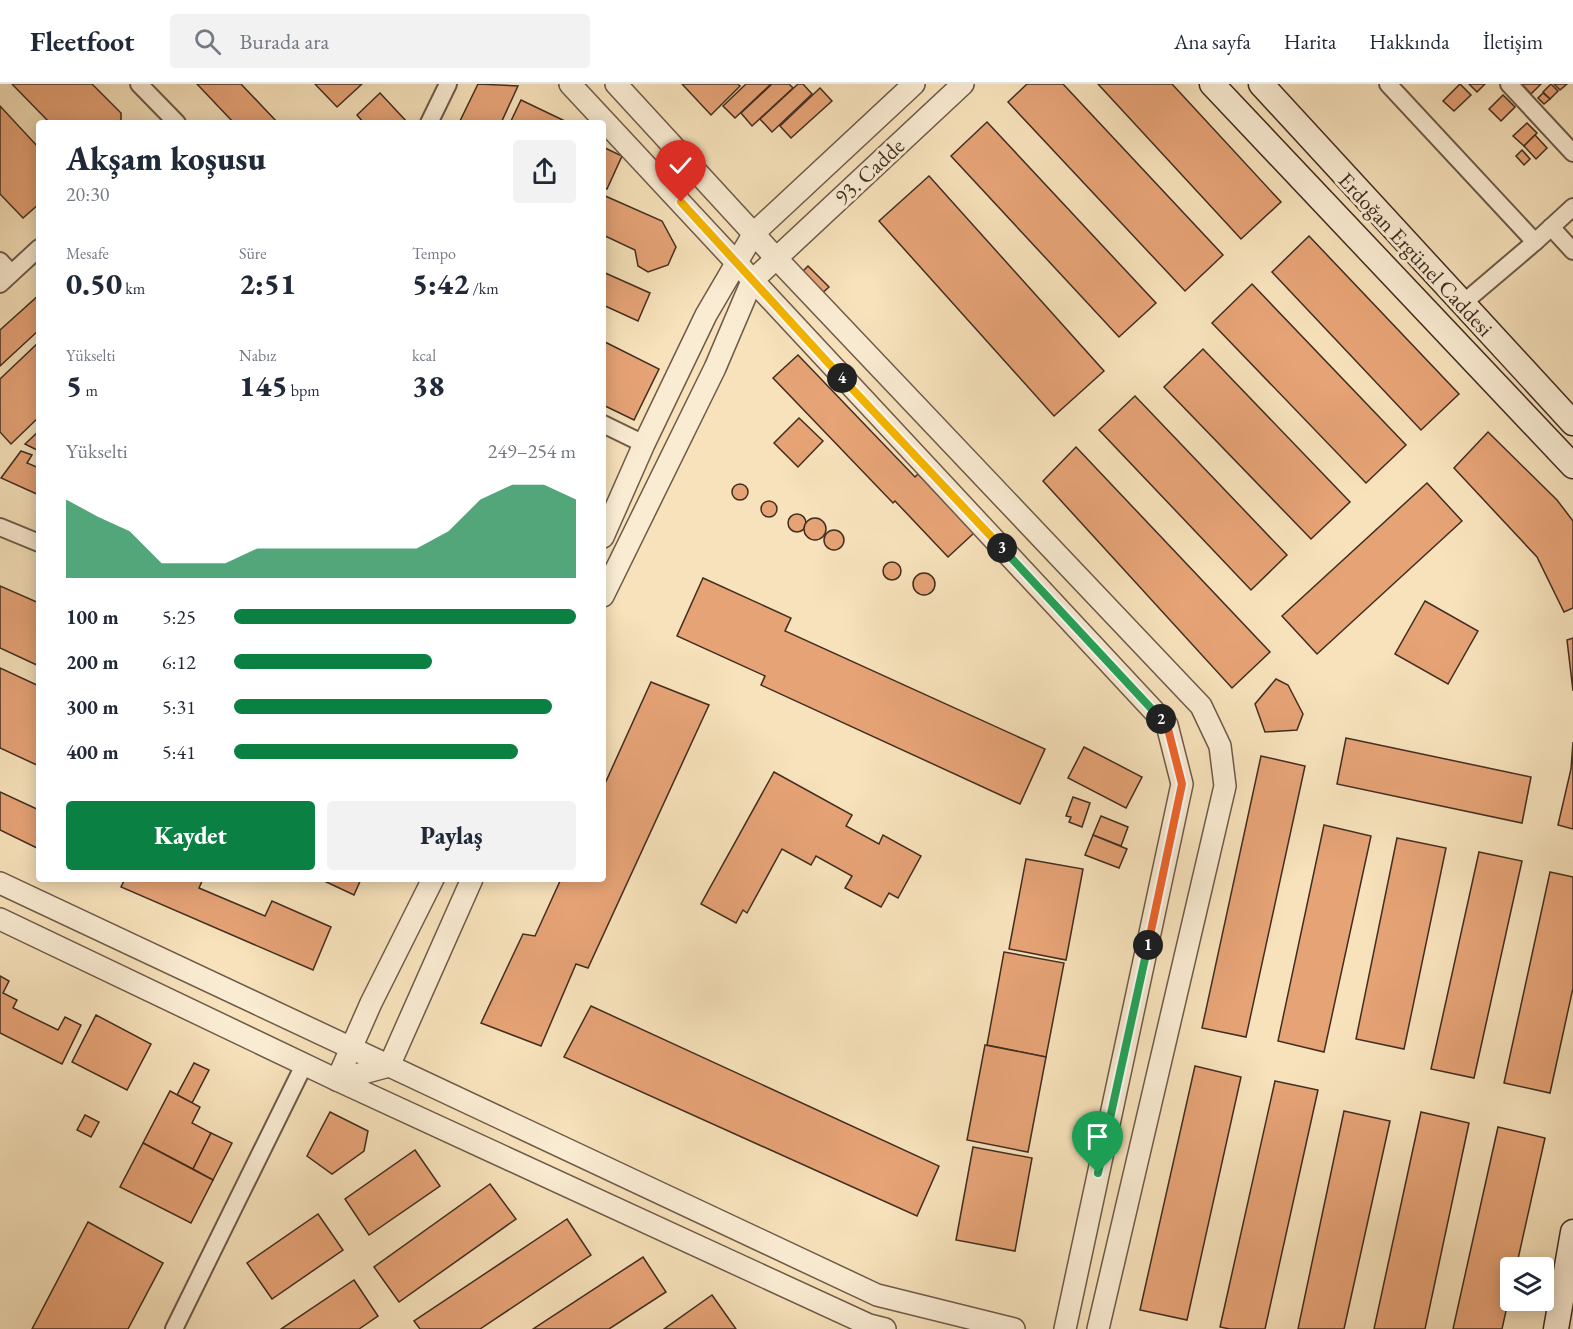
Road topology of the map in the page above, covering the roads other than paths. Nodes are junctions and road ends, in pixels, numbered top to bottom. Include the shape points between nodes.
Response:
1 (139, 84) edge
2 (448, 84) edge
3 (570, 84) edge
4 (616, 84) edge
5 (914, 84) edge
6 (963, 84) edge
7 (1212, 84) edge
8 (1261, 84) edge
9 (1388, 84) edge
10 (1509, 84) edge
11 (169, 120) edge
12 (430, 120) edge
13 (604, 120) edge
14 (606, 122) edge
15 (1573, 153) edge
16 (1573, 207) edge
17 (1551, 227) junction
18 (754, 234) junction
19 (1534, 242) junction
20 (36, 250) edge
21 (1573, 251) edge
22 (776, 258) junction
23 (736, 261) junction
24 (4, 272) edge
25 (752, 281) junction
26 (1462, 304) junction
27 (1521, 367) junction
28 (1500, 387) junction
29 (1573, 423) edge
30 (606, 425) edge
31 (644, 444) junction
32 (1573, 465) edge
33 (606, 524) edge
34 (0, 527) edge
35 (36, 542) edge
36 (606, 590) edge
37 (432, 882) edge
38 (471, 882) edge
39 (0, 883) edge
40 (0, 919) edge
41 (351, 1047) junction
42 (304, 1065) junction
43 (389, 1066) junction
44 (337, 1080) junction
45 (1573, 1233) edge
46 (174, 1329) edge
47 (885, 1329) edge
48 (1014, 1329) edge
49 (1065, 1329) edge
50 (1098, 1329) edge
51 (1556, 1329) edge

1 - 11 street
2 - 12 street
3 - 13 street
4 - 18 street
5 - 18 street
6 - 22 street, 93. Cadde
7 - 28 main road
8 - 26 main road, Erdoğan Ergünel Caddesi
9 - 19 street
10 - 15 street
14 - 23 street
16 - 17 street
17 - 19 street
17 - 21 street
18 - 22 street
18 - 23 street
19 - 26 street
20 - 24 street
22 - 25 street, 93. Cadde
22 - 50 street via 1201,706 1220,746 1225,786
23 - 25 street
23 - 31 street
25 - 36 street via 715,368
25 - 49 street via 1167,725 1182,784
26 - 27 main road, Erdoğan Ergünel Caddesi
27 - 28 street
27 - 29 main road, Erdoğan Ergünel Caddesi
28 - 32 main road
30 - 31 street
31 - 33 street
34 - 35 street
37 - 41 street
38 - 43 street
39 - 41 street
40 - 42 street
41 - 43 street
41 - 44 street
42 - 44 street
42 - 46 street
43 - 44 street
43 - 48 street via 877,1295
44 - 47 street
45 - 51 main road

